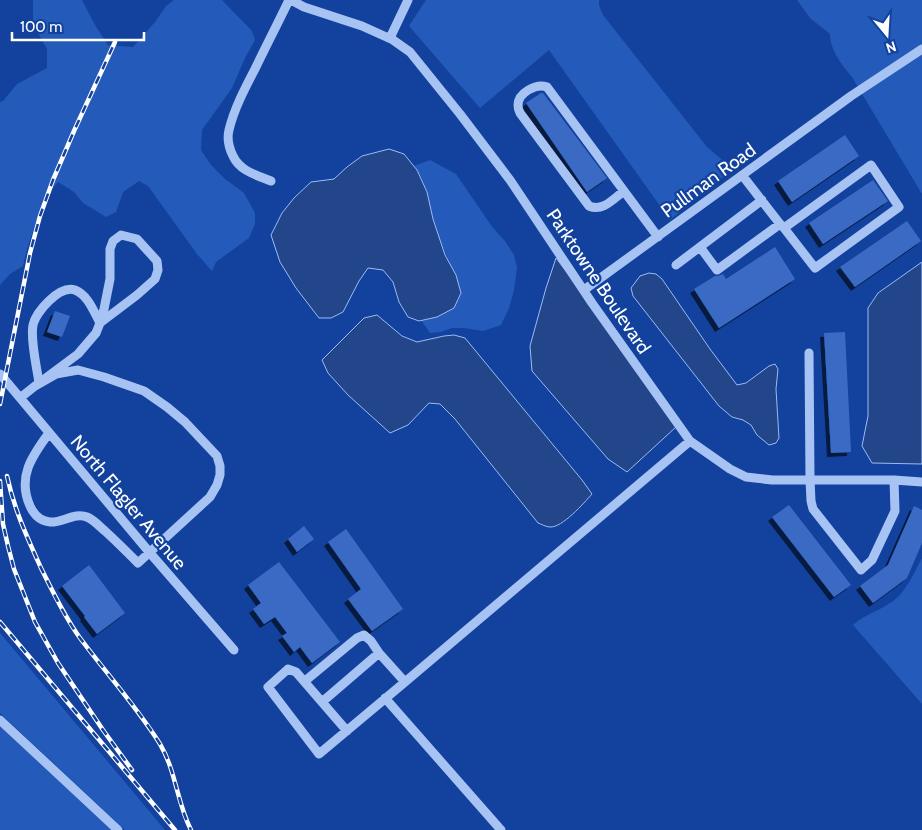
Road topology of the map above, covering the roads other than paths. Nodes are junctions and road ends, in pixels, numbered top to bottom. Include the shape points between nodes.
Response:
1 (290, 0) edge
2 (408, 0) edge
3 (390, 38) junction
4 (922, 49) edge
5 (742, 175) junction
6 (270, 181) dead end
7 (624, 191) junction
8 (762, 200) junction
9 (782, 226) junction
10 (658, 237) junction
11 (700, 247) junction
12 (676, 265) dead end
13 (584, 290) junction
14 (100, 323) junction
15 (809, 353) dead end
16 (0, 374) edge
17 (39, 383) junction
18 (20, 398) junction
19 (49, 433) junction
20 (690, 440) junction
21 (810, 480) junction
22 (894, 480) junction
23 (922, 482) edge
24 (150, 553) junction
25 (234, 650) dead end
26 (379, 653) junction
27 (305, 681) junction
28 (405, 682) junction
29 (385, 698) junction
30 (322, 702) junction
31 (0, 720) edge
32 (347, 731) junction
33 (118, 830) edge
34 (501, 830) edge

1 - 3 street, Parktowne Boulevard
1 - 6 street via 243,92 229,130 233,157 251,173
2 - 3 street
3 - 13 street, Parktowne Boulevard via 410,52 460,114 510,180
4 - 5 street, Pullman Road
5 - 8 street
5 - 10 street, Pullman Road
7 - 7 street via 547,87 534,87 520,98 520,113 589,206 600,208
7 - 10 street
8 - 9 street
8 - 11 street
9 - 9 street via 815,268 899,207 871,165
9 - 11 street via 716,270
10 - 13 street, Pullman Road
11 - 12 street
13 - 20 street, Parktowne Boulevard
14 - 14 street via 155,279 157,261 137,239 121,235 110,249 110,279
14 - 17 street via 96,333 78,354
14 - 17 street via 86,298 74,290 51,298 34,325
15 - 21 street
16 - 18 street, North Flagler Avenue
17 - 18 street
17 - 24 street via 56,374 78,370 144,391 185,422 217,456 220,475 210,497
18 - 19 street, North Flagler Avenue
19 - 24 street, North Flagler Avenue
19 - 24 street via 30,461 26,473 24,488 35,515 55,522 85,516 138,563
20 - 21 street, Parktowne Boulevard via 746,478
20 - 28 street
21 - 22 street, Parktowne Boulevard
21 - 22 street via 813,509 862,570 872,560 895,511
22 - 23 street, Parktowne Boulevard
24 - 25 street, North Flagler Avenue
26 - 27 street via 364,634
26 - 28 street
26 - 30 street
27 - 30 street
27 - 32 street via 288,669 268,686 319,754
28 - 29 street
29 - 32 street
29 - 34 street
30 - 32 street
31 - 33 street

